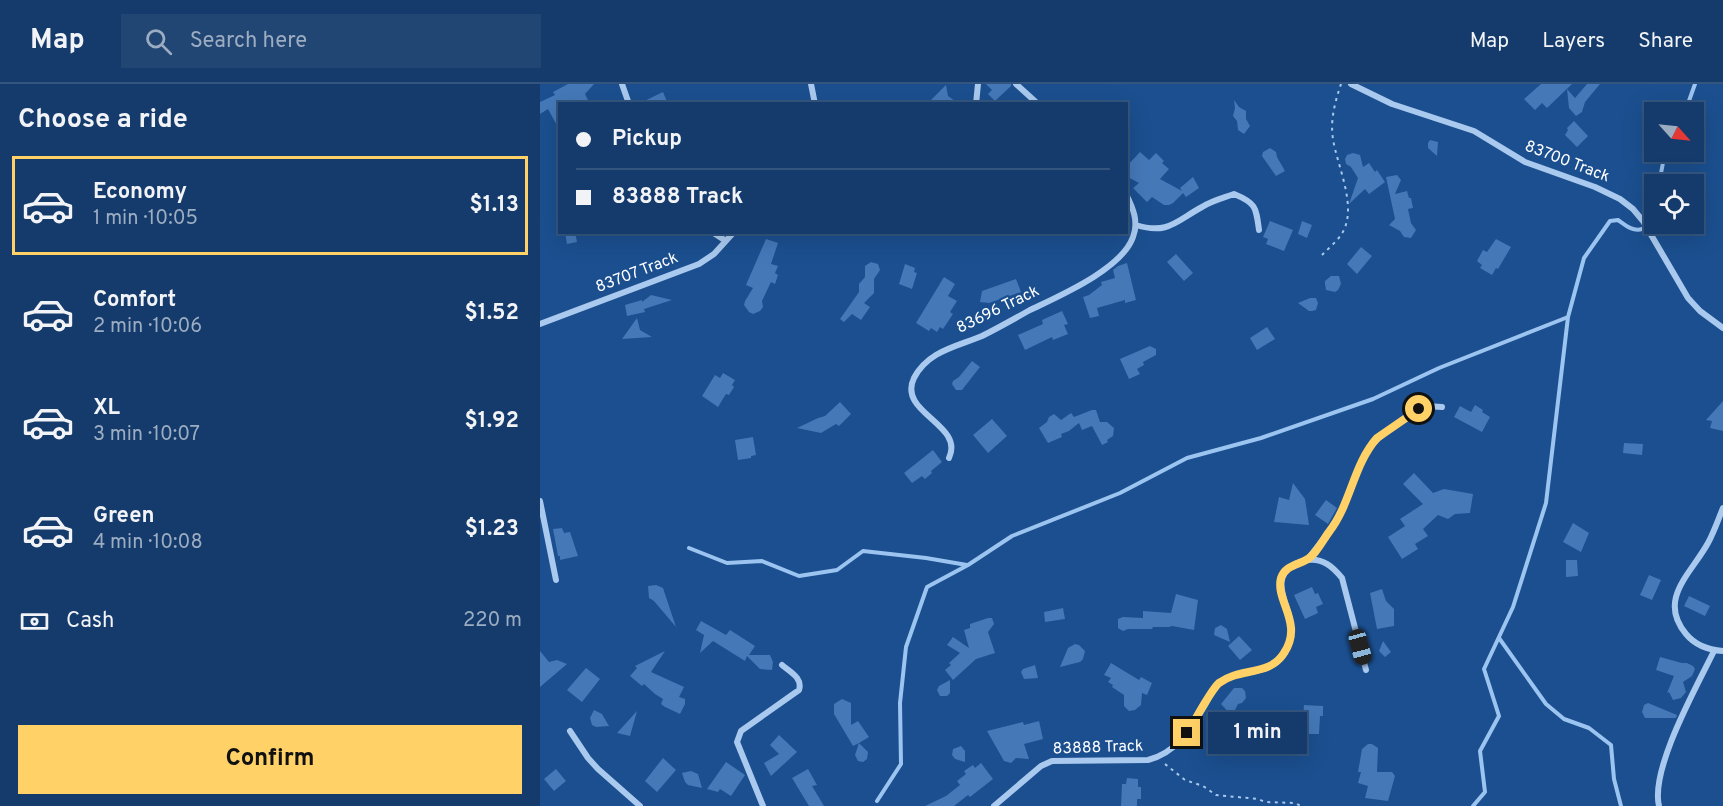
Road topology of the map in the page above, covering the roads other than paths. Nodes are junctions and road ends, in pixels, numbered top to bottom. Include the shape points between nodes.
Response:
1 (622, 84) edge
2 (811, 84) edge
3 (978, 84) edge
4 (1016, 84) edge
5 (1351, 84) edge
6 (628, 102) edge
7 (815, 102) edge
8 (976, 102) edge
9 (1036, 102) edge
10 (1128, 198) edge
11 (1136, 225) junction
12 (1259, 230) dead end
13 (715, 234) edge
14 (732, 234) edge
15 (726, 242) junction
16 (540, 324) edge
17 (1723, 328) edge
18 (1442, 408) dead end
19 (949, 459) dead end
20 (540, 501) edge
21 (1723, 508) edge
22 (1308, 560) junction
23 (556, 580) dead end
24 (1714, 651) junction
25 (1723, 651) edge
26 (782, 665) dead end
27 (1366, 670) dead end
28 (570, 730) dead end
29 (640, 806) edge
30 (763, 806) edge
31 (994, 806) edge
32 (1659, 806) edge

1 - 6 street
2 - 7 street
3 - 8 street
4 - 9 street
5 - 17 street, 83700 Track via 1392,104 1474,131 1525,162 1620,199 1643,221 1688,298
10 - 11 street
11 - 12 street via 1151,230 1177,224 1203,206 1234,194 1256,207
11 - 19 street, 83696 Track via 1127,248 1088,280 926,361 912,385 913,399 948,436 952,449
13 - 15 street
14 - 15 street, 83707 Track
15 - 16 street, 83707 Track via 699,264
18 - 22 street via 1419,409 1377,438 1365,454 1333,527
20 - 23 street
21 - 24 street via 1708,542 1676,593 1674,606 1674,616 1690,639
22 - 27 street via 1334,567 1342,578
22 - 31 street, 83888 Track via 1288,567 1281,579 1291,626 1283,656 1267,668 1218,684 1177,745 1157,758 1138,761 1052,761
24 - 25 street
24 - 32 street via 1659,777
26 - 30 street via 800,682 797,692 741,731 737,742
28 - 29 street via 598,769

